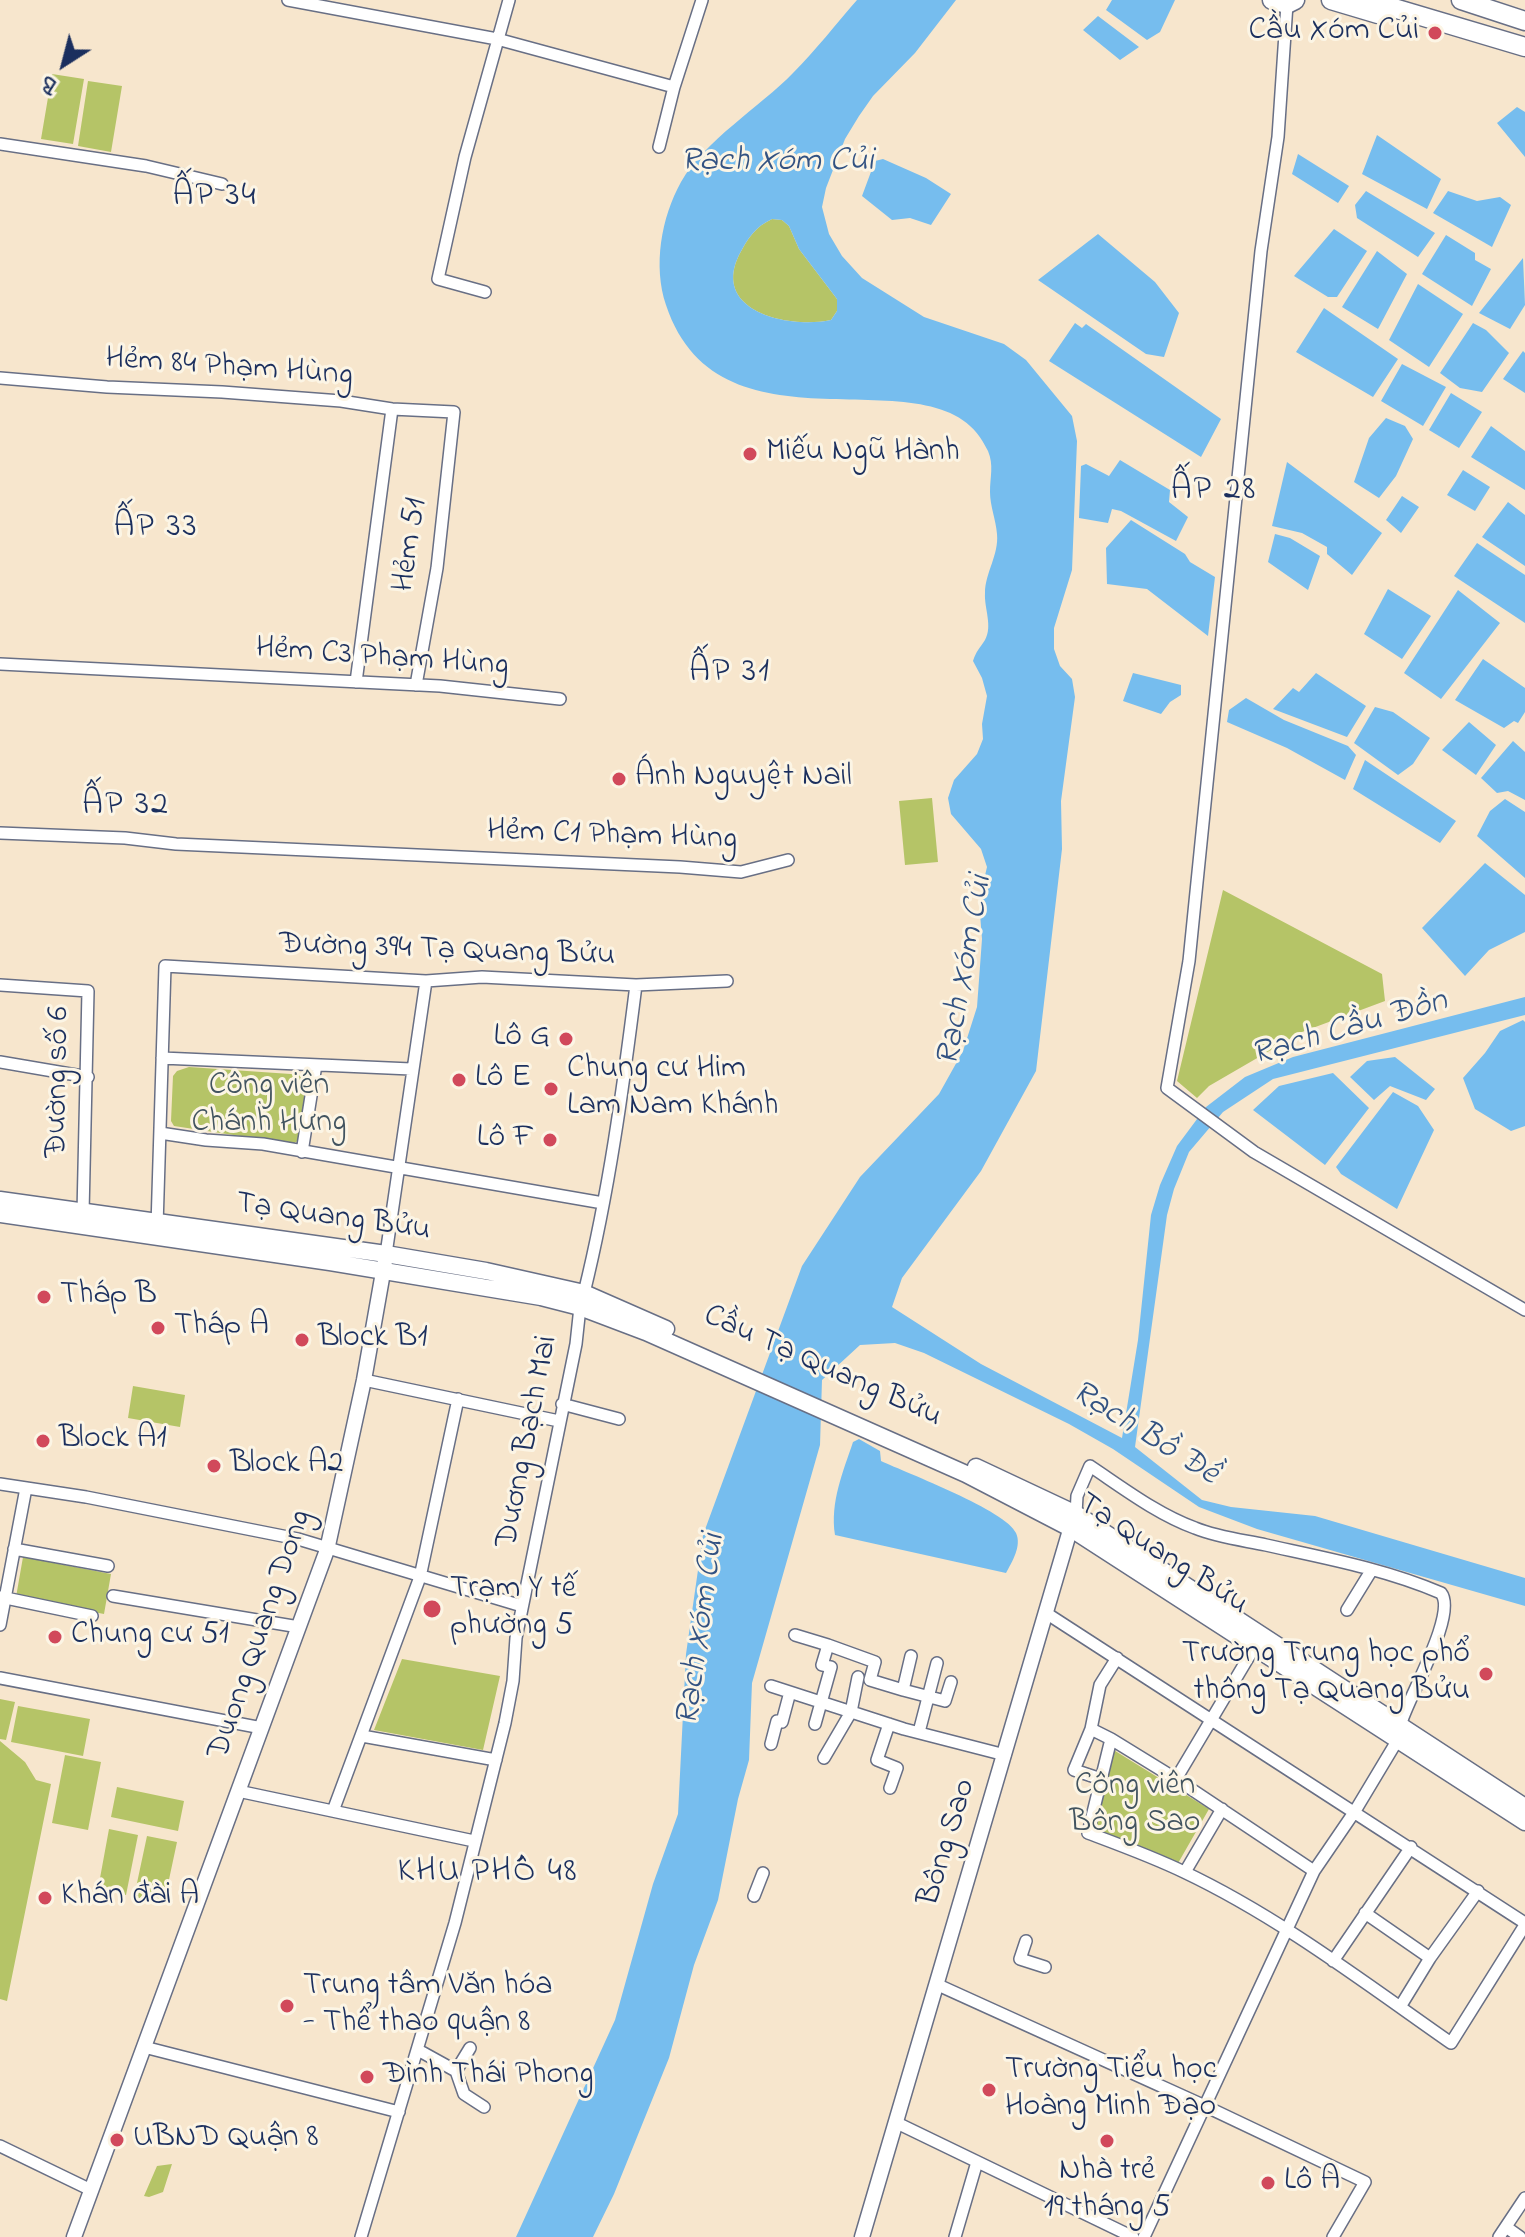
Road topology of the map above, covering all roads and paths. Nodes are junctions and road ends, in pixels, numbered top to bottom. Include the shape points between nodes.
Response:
1 (288, 0) edge
2 (509, 0) edge
3 (702, 0) edge
4 (1331, 0) edge
5 (1367, 0) edge
6 (1461, 0) edge
7 (1285, 1) edge
8 (1407, 14) junction
9 (1525, 21) edge
10 (497, 39) junction
11 (1525, 47) edge
12 (674, 87) junction
13 (0, 144) edge
14 (659, 147) dead end
15 (222, 184) dead end
16 (485, 292) dead end
17 (0, 378) edge
18 (392, 409) junction
19 (454, 412) joint
20 (0, 664) edge
21 (356, 682) junction
22 (416, 685) junction
23 (560, 699) dead end
24 (0, 833) edge
25 (788, 860) dead end
26 (426, 981) junction
27 (727, 981) dead end
28 (0, 985) edge
29 (636, 985) junction
30 (162, 1058) junction
31 (0, 1062) edge
32 (316, 1065) junction
33 (411, 1069) junction
34 (88, 1077) junction
35 (160, 1133) junction
36 (302, 1152) junction
37 (398, 1169) junction
38 (0, 1200) edge
39 (603, 1203) junction
40 (83, 1213) junction
41 (0, 1214) edge
42 (157, 1229) junction
43 (386, 1254) junction
44 (384, 1272) junction
45 (582, 1300) junction
46 (1525, 1310) edge
47 (648, 1327) joint
48 (364, 1380) junction
49 (458, 1399) junction
50 (562, 1404) junction
51 (619, 1419) dead end
52 (559, 1421) junction
53 (968, 1469) joint
54 (0, 1484) edge
55 (26, 1488) junction
56 (1073, 1521) junction
57 (14, 1549) junction
58 (327, 1550) junction
59 (108, 1566) dead end
60 (1371, 1571) junction
61 (420, 1577) junction
62 (113, 1596) dead end
63 (3, 1597) edge
64 (522, 1606) junction
65 (1347, 1610) dead end
66 (1046, 1613) junction
67 (92, 1616) dead end
68 (0, 1625) edge
69 (299, 1627) junction
70 (795, 1635) dead end
71 (828, 1645) junction
72 (1254, 1648) junction
73 (911, 1656) dead end
74 (1117, 1658) junction
75 (937, 1663) dead end
76 (858, 1677) dead end
77 (0, 1678) edge
78 (951, 1682) dead end
79 (771, 1686) dead end
80 (903, 1690) junction
81 (790, 1692) junction
82 (928, 1697) junction
83 (823, 1703) junction
84 (851, 1712) junction
85 (1211, 1719) junction
86 (815, 1724) dead end
87 (889, 1724) junction
88 (262, 1728) junction
89 (1091, 1729) junction
90 (919, 1732) junction
91 (1399, 1734) junction
92 (362, 1736) junction
93 (1111, 1739) junction
94 (771, 1744) dead end
95 (1005, 1755) junction
96 (824, 1758) dead end
97 (496, 1760) junction
98 (1101, 1779) junction
99 (1176, 1779) junction
100 (890, 1788) dead end
101 (238, 1791) junction
102 (1525, 1807) edge
103 (1222, 1809) junction
104 (333, 1811) junction
105 (1355, 1811) junction
106 (1525, 1822) edge
107 (474, 1841) junction
108 (1411, 1847) junction
109 (1314, 1871) junction
110 (1185, 1872) junction
111 (763, 1873) dead end
112 (1478, 1891) junction
113 (754, 1896) dead end
114 (1365, 1913) junction
115 (1525, 1924) edge
116 (1285, 1929) junction
117 (1026, 1941) dead end
118 (1430, 1958) junction
119 (1333, 1961) junction
120 (1045, 1967) dead end
121 (936, 1984) junction
122 (1400, 2007) junction
123 (144, 2047) junction
124 (470, 2048) dead end
125 (418, 2050) junction
126 (456, 2071) junction
127 (1205, 2106) junction
128 (484, 2107) dead end
129 (399, 2112) junction
130 (897, 2123) junction
131 (0, 2146) edge
132 (977, 2162) junction
133 (91, 2190) junction
134 (1525, 2198) edge
135 (1502, 2232) edge
136 (960, 2235) edge
137 (74, 2237) edge
138 (361, 2237) edge
139 (862, 2237) edge
140 (1133, 2237) edge
141 (1144, 2237) edge
142 (1333, 2237) edge
143 (1520, 2237) edge

1 - 10 street
2 - 10 street
3 - 12 street
4 - 8 main road via 1396,20
5 - 8 main road
6 - 9 main road
7 - 46 street via 1278,137 1261,251 1189,961 1167,1088 1254,1152
8 - 11 main road
10 - 12 street
10 - 16 street via 438,279
12 - 14 street
13 - 15 street via 146,166
17 - 18 street, Hẻm 84 Phạm Hùng
18 - 19 street, Hẻm 84 Phạm Hùng
18 - 21 street
19 - 22 street, Hẻm 51 via 437,568
20 - 21 street, Hẻm C3 Phạm Hùng
21 - 22 street, Hẻm C3 Phạm Hùng
22 - 23 street, Hẻm C3 Phạm Hùng
24 - 25 street, Hẻm C1 Phạm Hùng via 741,872
26 - 29 street, Đường 394 Tạ Quang Bửu via 482,977
26 - 30 street, Đường 394 Tạ Quang Bửu via 165,966
26 - 33 street, Duong Quang Dong
27 - 29 street, Đường 394 Tạ Quang Bửu
28 - 34 street, Đường số 6 via 88,991
29 - 39 street, Dương Bạch Mai
30 - 32 street
30 - 35 street
31 - 34 street
32 - 33 street
32 - 36 street
33 - 37 street, Duong Quang Dong
34 - 40 street, Đường số 6
35 - 36 street
35 - 42 street
36 - 37 street
37 - 39 street
37 - 43 street, Duong Quang Dong
38 - 40 main road, Tạ Quang Bửu
39 - 45 street, Dương Bạch Mai
40 - 42 main road, Tạ Quang Bửu
41 - 42 main road, Tạ Quang Bửu
42 - 43 main road, Tạ Quang Bửu
42 - 44 main road, Tạ Quang Bửu
43 - 44 street, Duong Quang Dong
43 - 45 main road, Tạ Quang Bửu via 486,1271
44 - 45 main road, Tạ Quang Bửu
44 - 48 street, Duong Quang Dong
45 - 47 main road, Tạ Quang Bửu
45 - 50 street, Dương Bạch Mai
47 - 53 main road, Cầu Tạ Quang Bửu
48 - 49 street
48 - 58 street, Duong Quang Dong
49 - 52 street
49 - 61 street
50 - 51 street
50 - 52 street, Dương Bạch Mai
52 - 64 street, Dương Bạch Mai
53 - 56 main road, Tạ Quang Bửu
54 - 55 street
55 - 57 street
55 - 58 street via 298,1539
56 - 60 street, Bông Sao via 1090,1466 1197,1530
56 - 66 street, Bông Sao
56 - 72 main road, Tạ Quang Bửu
56 - 91 main road, Tạ Quang Bửu
57 - 59 street
57 - 63 street
58 - 61 street
58 - 69 street, Duong Quang Dong
60 - 65 street
60 - 91 street via 1429,1587 1447,1604
61 - 64 street
61 - 92 street
62 - 69 street
63 - 67 street
63 - 68 street
64 - 97 street, Dương Bạch Mai
66 - 74 street
66 - 95 street, Bông Sao
69 - 88 street, Duong Quang Dong
70 - 71 street
71 - 80 street via 875,1662 870,1680
71 - 83 street via 822,1665 831,1667
72 - 85 street
72 - 91 main road, Tạ Quang Bửu
73 - 80 street
74 - 85 street
74 - 89 street via 1100,1685
75 - 82 street
76 - 84 street
77 - 88 street
78 - 82 street via 945,1701
79 - 81 street
80 - 82 street
81 - 83 street
81 - 94 street
82 - 90 street
83 - 84 street
83 - 86 street
84 - 87 street
84 - 96 street
85 - 99 street
85 - 105 street
87 - 90 street
87 - 100 street via 877,1760 897,1768
88 - 101 street, Duong Quang Dong
89 - 93 street
89 - 98 street via 1074,1770
90 - 95 street
91 - 102 main road, Tạ Quang Bửu
91 - 105 street
91 - 106 main road, Tạ Quang Bửu
92 - 97 street
92 - 104 street
93 - 98 street
93 - 99 street
95 - 121 street, Bông Sao
97 - 107 street, Dương Bạch Mai
98 - 110 street via 1088,1833
99 - 103 street
101 - 104 street
101 - 123 street, Duong Quang Dong
103 - 109 street
103 - 110 street
104 - 107 street
105 - 108 street
105 - 109 street
107 - 125 street, Dương Bạch Mai
108 - 112 street
108 - 114 street
109 - 116 street
110 - 116 street
111 - 113 street
112 - 115 street
112 - 118 street
114 - 118 street
114 - 119 street
115 - 122 street via 1451,2043
116 - 119 street
116 - 127 street
117 - 120 street via 1020,1959
118 - 122 street
119 - 122 street
121 - 127 street
121 - 130 street, Bông Sao
123 - 129 street
123 - 133 street, Duong Quang Dong
124 - 126 street
125 - 126 street
125 - 129 street, Dương Bạch Mai
126 - 128 street via 464,2094
127 - 141 street
127 - 142 street via 1365,2182
129 - 138 street, Dương Bạch Mai
130 - 132 street
130 - 139 street, Bông Sao
131 - 133 street
132 - 136 street
132 - 140 street
133 - 137 street, Duong Quang Dong
134 - 135 street
135 - 143 street

